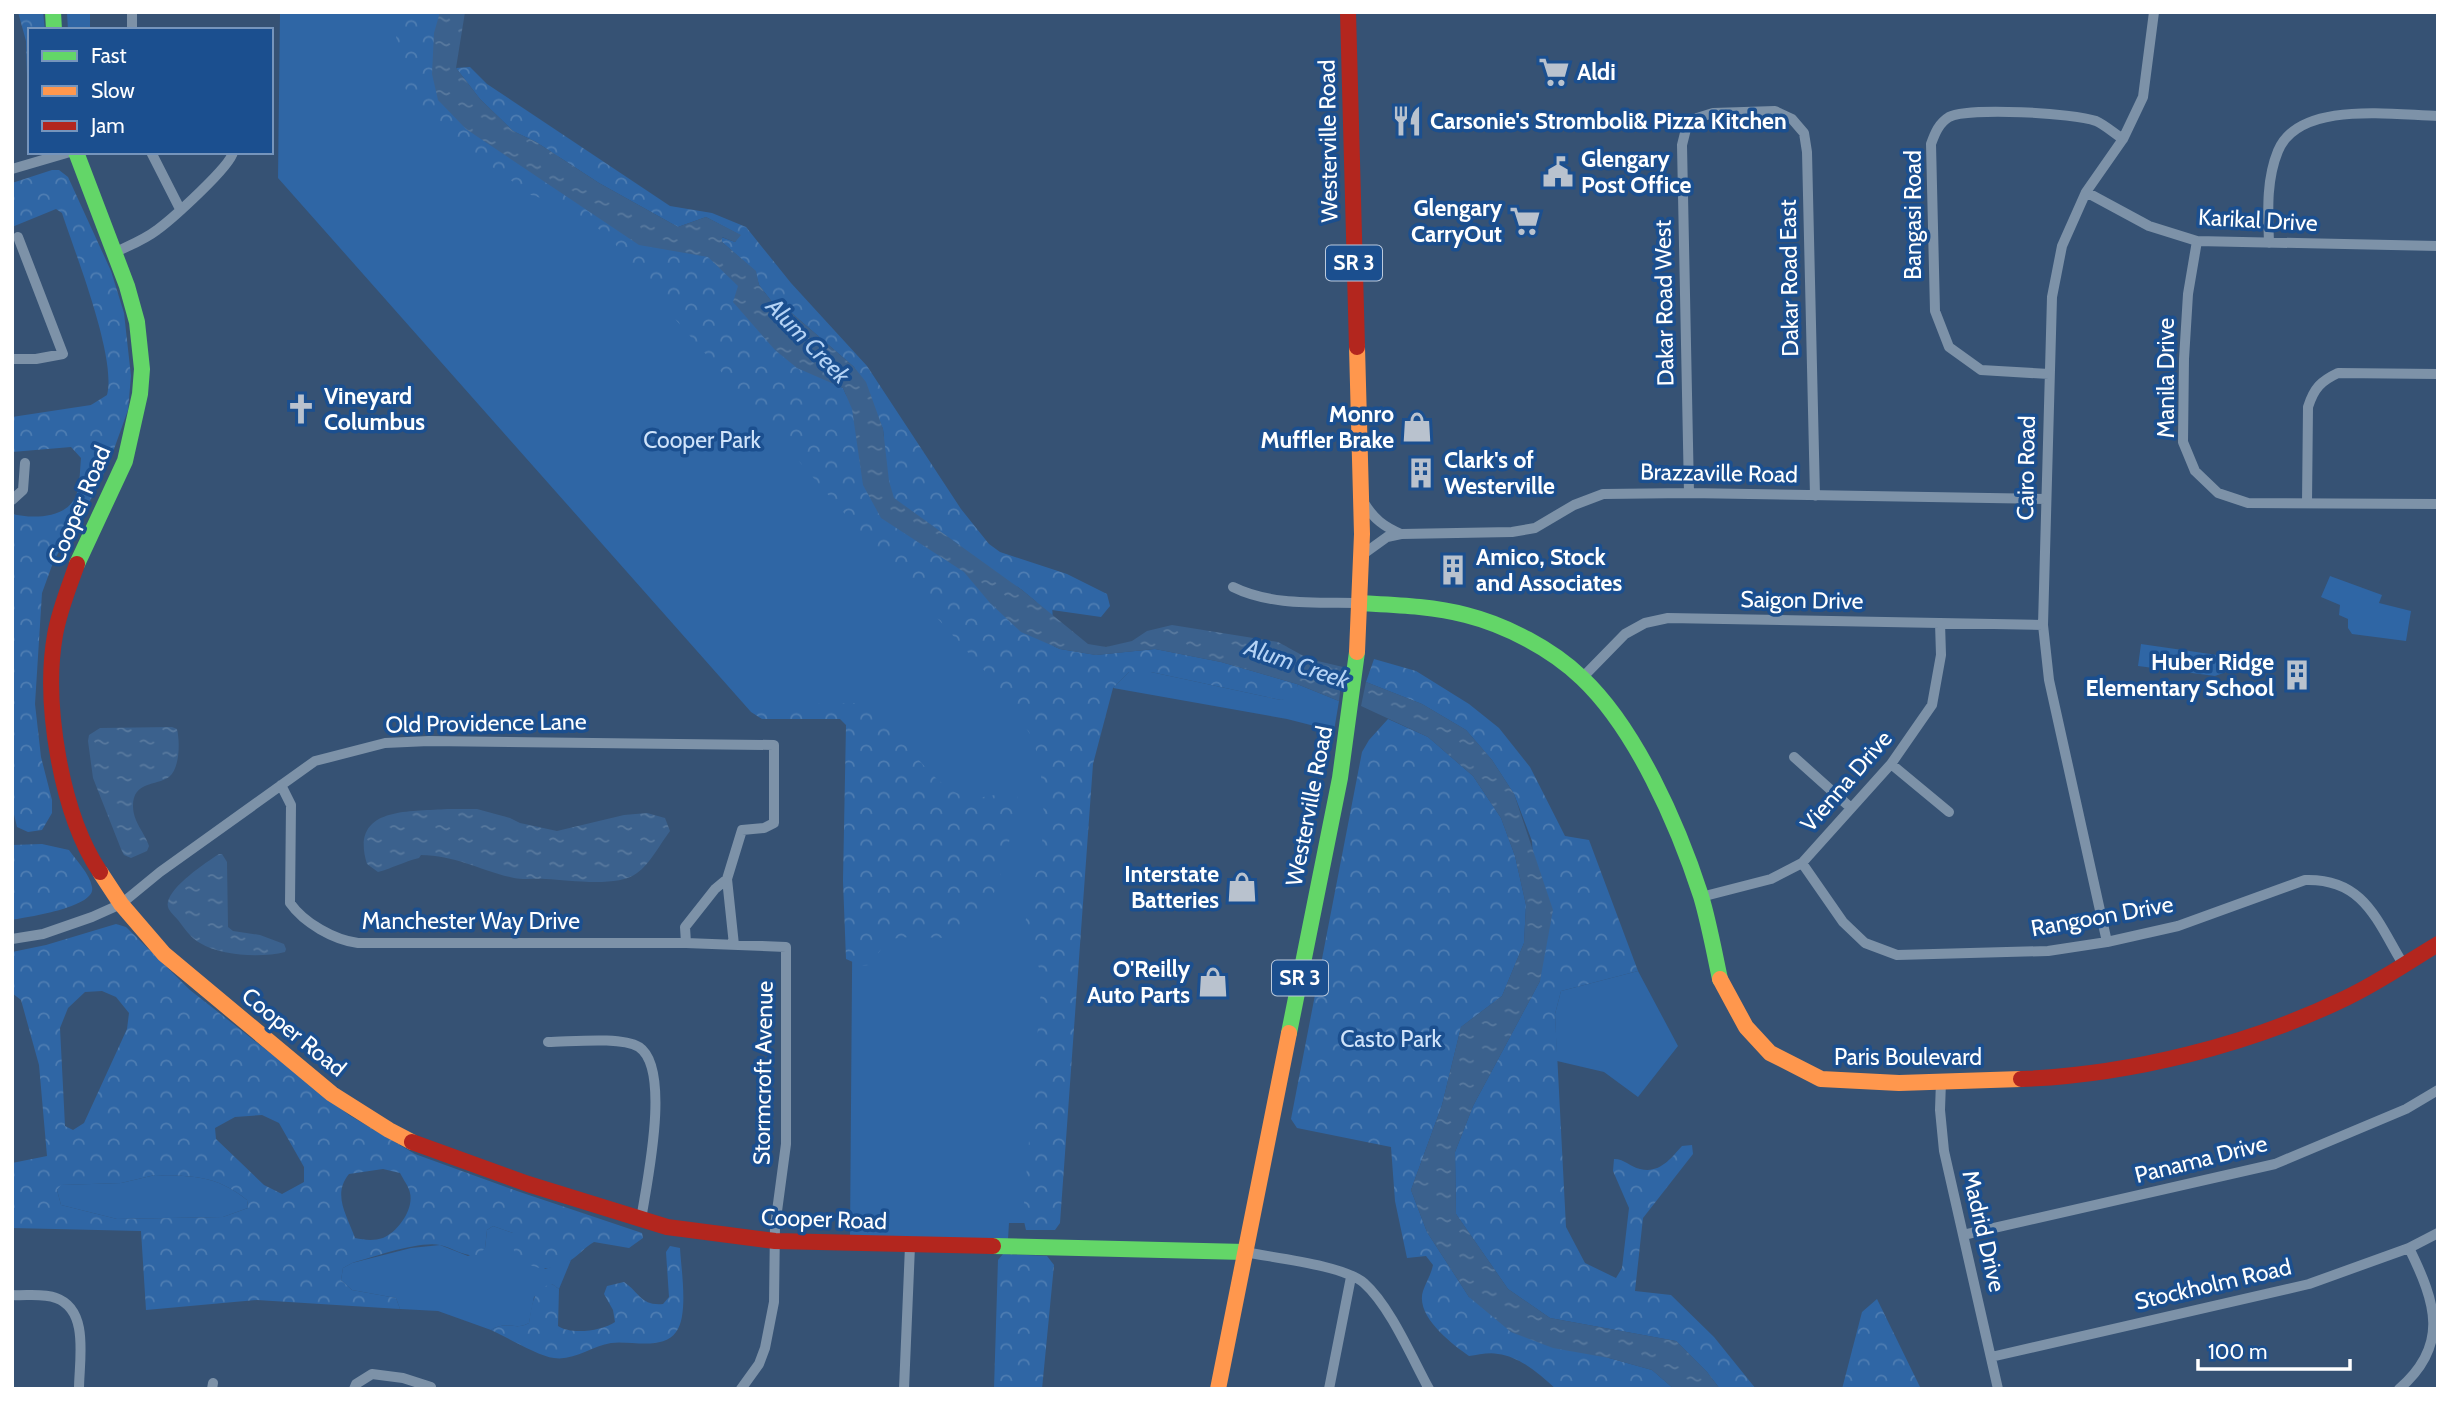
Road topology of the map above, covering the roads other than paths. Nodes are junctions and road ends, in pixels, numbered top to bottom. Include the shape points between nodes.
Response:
1 (1348, 12) edge
2 (2154, 12) edge
3 (1738, 113) joint
4 (2438, 116) edge
5 (2123, 139) junction
6 (63, 154) edge
7 (77, 154) edge
8 (152, 154) edge
9 (233, 154) edge
10 (12, 169) edge
11 (2086, 192) junction
12 (180, 209) junction
13 (18, 237) dead end
14 (2197, 241) junction
15 (2269, 243) junction
16 (2438, 246) edge
17 (114, 253) junction
18 (12, 359) edge
19 (2049, 374) junction
20 (2438, 374) edge
21 (25, 463) dead end
22 (1689, 493) junction
23 (1360, 495) junction
24 (1815, 496) junction
25 (2046, 499) junction
26 (12, 500) edge
27 (2307, 503) junction
28 (2438, 504) edge
29 (1401, 534) junction
30 (1362, 555) junction
31 (1233, 587) dead end
32 (1360, 603) junction
33 (1940, 623) junction
34 (2043, 625) junction
35 (1582, 678) junction
36 (1794, 757) dead end
37 (1891, 764) junction
38 (281, 785) junction
39 (1851, 808) junction
40 (1949, 812) dead end
41 (1802, 863) junction
42 (727, 879) junction
43 (1701, 897) junction
44 (121, 904) junction
45 (12, 939) edge
46 (2107, 942) junction
47 (686, 943) junction
48 (2438, 944) edge
49 (734, 945) junction
50 (786, 947) joint
51 (2403, 964) junction
52 (548, 1042) dead end
53 (1941, 1081) junction
54 (2438, 1090) edge
55 (641, 1220) junction
56 (2438, 1233) edge
57 (1964, 1235) junction
58 (775, 1241) junction
59 (910, 1245) junction
60 (2409, 1248) junction
61 (1245, 1252) junction
62 (1351, 1277) junction
63 (12, 1296) edge
64 (1991, 1357) junction
65 (431, 1387) dead end
66 (79, 1389) edge
67 (354, 1389) edge
68 (741, 1389) edge
69 (904, 1389) edge
70 (1218, 1389) edge
71 (1329, 1389) edge
72 (1429, 1389) edge
73 (1998, 1389) edge
74 (2399, 1389) edge

1 - 23 street, Westerville Road / SR 3
2 - 5 street, Cairo Road via 2143,97
3 - 22 street, Dakar Road West via 1697,118 1686,129 1682,145
3 - 24 street, Dakar Road East via 1775,111 1792,119 1804,133
4 - 15 street via 2321,117 2296,128 2278,150 2268,192
5 - 11 street, Cairo Road
5 - 19 street, Bangasi Road via 2096,121 2055,114 1963,113 1948,118 1931,144 1935,311 1949,347 1981,370
6 - 10 street
7 - 17 street, Cooper Road
8 - 12 street
9 - 12 street
11 - 14 street, Karikal Drive via 2149,226
11 - 19 street, Cairo Road via 2062,246 2052,297
12 - 17 street via 157,230
13 - 18 street via 63,354
14 - 15 street, Karikal Drive
14 - 27 street, Manila Drive via 2188,294 2183,442 2195,471 2218,493 2248,503
15 - 16 street, Karikal Drive
17 - 44 street, Cooper Road via 137,322 140,394 125,461 73,573 55,635 51,718 66,797 95,865
19 - 25 street, Cairo Road
20 - 27 street via 2339,373 2324,379 2313,391 2308,407
21 - 26 street via 23,490
22 - 24 street, Brazzaville Road
22 - 29 street, Brazzaville Road via 1603,494 1535,528 1512,532
23 - 29 street via 1374,519
23 - 30 street, Westerville Road / SR 3
24 - 25 street, Brazzaville Road
25 - 34 street, Cairo Road
27 - 28 street, Manila Drive
29 - 30 street, Brazzaville Road via 1387,537
30 - 32 street, Westerville Road / SR 3
31 - 32 street via 1271,599
32 - 35 street, Paris Boulevard via 1465,615 1511,632
32 - 61 street, Westerville Road / SR 3 via 1340,778
33 - 34 street, Saigon Drive
33 - 35 street, Saigon Drive via 1668,618 1625,634
33 - 37 street, Vienna Drive via 1941,655 1932,705
34 - 46 street, Cairo Road via 2049,680
35 - 43 street, Paris Boulevard via 1617,720 1660,793
36 - 39 street
37 - 39 street, Vienna Drive
37 - 40 street
38 - 42 street, Old Providence Lane via 315,761 385,743 774,746 774,823 742,830
38 - 44 street, Old Providence Lane
38 - 47 street, Manchester Way Drive via 291,805 290,903 297,914 342,941
39 - 41 street, Vienna Drive
41 - 43 street, Vienna Drive via 1771,878
41 - 46 street, Rangoon Drive via 1865,943 1897,955 2048,951
42 - 47 street via 685,927
42 - 49 street
43 - 53 street, Paris Boulevard via 1721,981 1746,1027 1770,1053 1821,1079
44 - 45 street, Old Providence Lane via 43,934
44 - 55 street, Cooper Road via 163,954 212,996 332,1094 388,1130 528,1184
46 - 51 street, Rangoon Drive via 2178,926 2305,880 2322,880 2353,891 2366,903
47 - 49 street, Manchester Way Drive
48 - 51 street, Paris Boulevard
49 - 50 street, Manchester Way Drive
50 - 58 street, Stormcroft Avenue via 786,1144
51 - 53 street, Paris Boulevard via 2347,998 2246,1040 2073,1077
52 - 55 street via 622,1042 639,1048 651,1061 654,1139
53 - 57 street, Madrid Drive via 1944,1151
54 - 57 street, Panama Drive via 2406,1109 2275,1164
55 - 58 street, Cooper Road
56 - 60 street, Stockholm Road
57 - 64 street, Madrid Drive
58 - 59 street, Cooper Road
58 - 68 street, Stormcroft Avenue via 774,1302 765,1348
59 - 61 street, Cooper Road
59 - 69 street
60 - 64 street, Stockholm Road via 2309,1283
60 - 74 street via 2428,1288 2436,1327 2431,1353 2417,1375
61 - 62 street
61 - 70 street, Westerville Road / SR 3
62 - 71 street
62 - 72 street via 1363,1282 1383,1305
63 - 66 street via 58,1299 71,1309 79,1323
64 - 73 street, Madrid Drive
65 - 67 street via 372,1374

